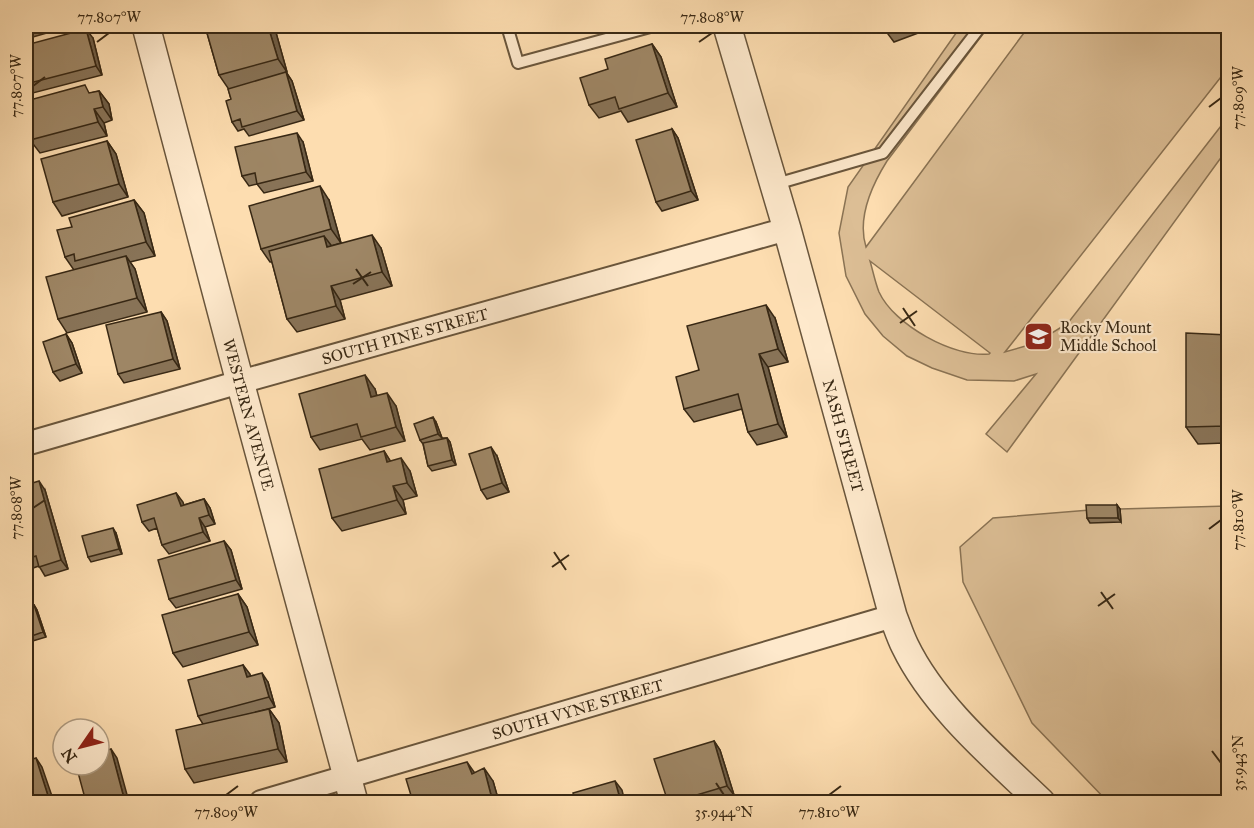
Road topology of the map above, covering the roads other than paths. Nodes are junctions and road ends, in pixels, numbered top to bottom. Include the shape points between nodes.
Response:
1 (146, 26) edge
2 (507, 26) edge
3 (654, 26) edge
4 (727, 26) edge
5 (981, 26) edge
6 (774, 185) junction
7 (787, 229) junction
8 (240, 382) junction
9 (26, 444) edge
10 (893, 616) junction
11 (347, 777) junction
12 (261, 802) edge
13 (354, 802) edge
14 (1041, 802) edge

1 - 8 street, WESTERN AVENUE
2 - 3 lane via 518,63
4 - 6 street, NASH STREET
5 - 6 lane via 883,153
6 - 7 street, NASH STREET
7 - 8 street, SOUTH PINE STREET
7 - 10 street, NASH STREET
8 - 9 street, SOUTH PINE STREET
8 - 11 street, WESTERN AVENUE
10 - 11 street, SOUTH VYNE STREET
10 - 14 street, NASH STREET via 905,646 929,685 960,722
11 - 12 street, SOUTH VYNE STREET
11 - 13 street, WESTERN AVENUE

